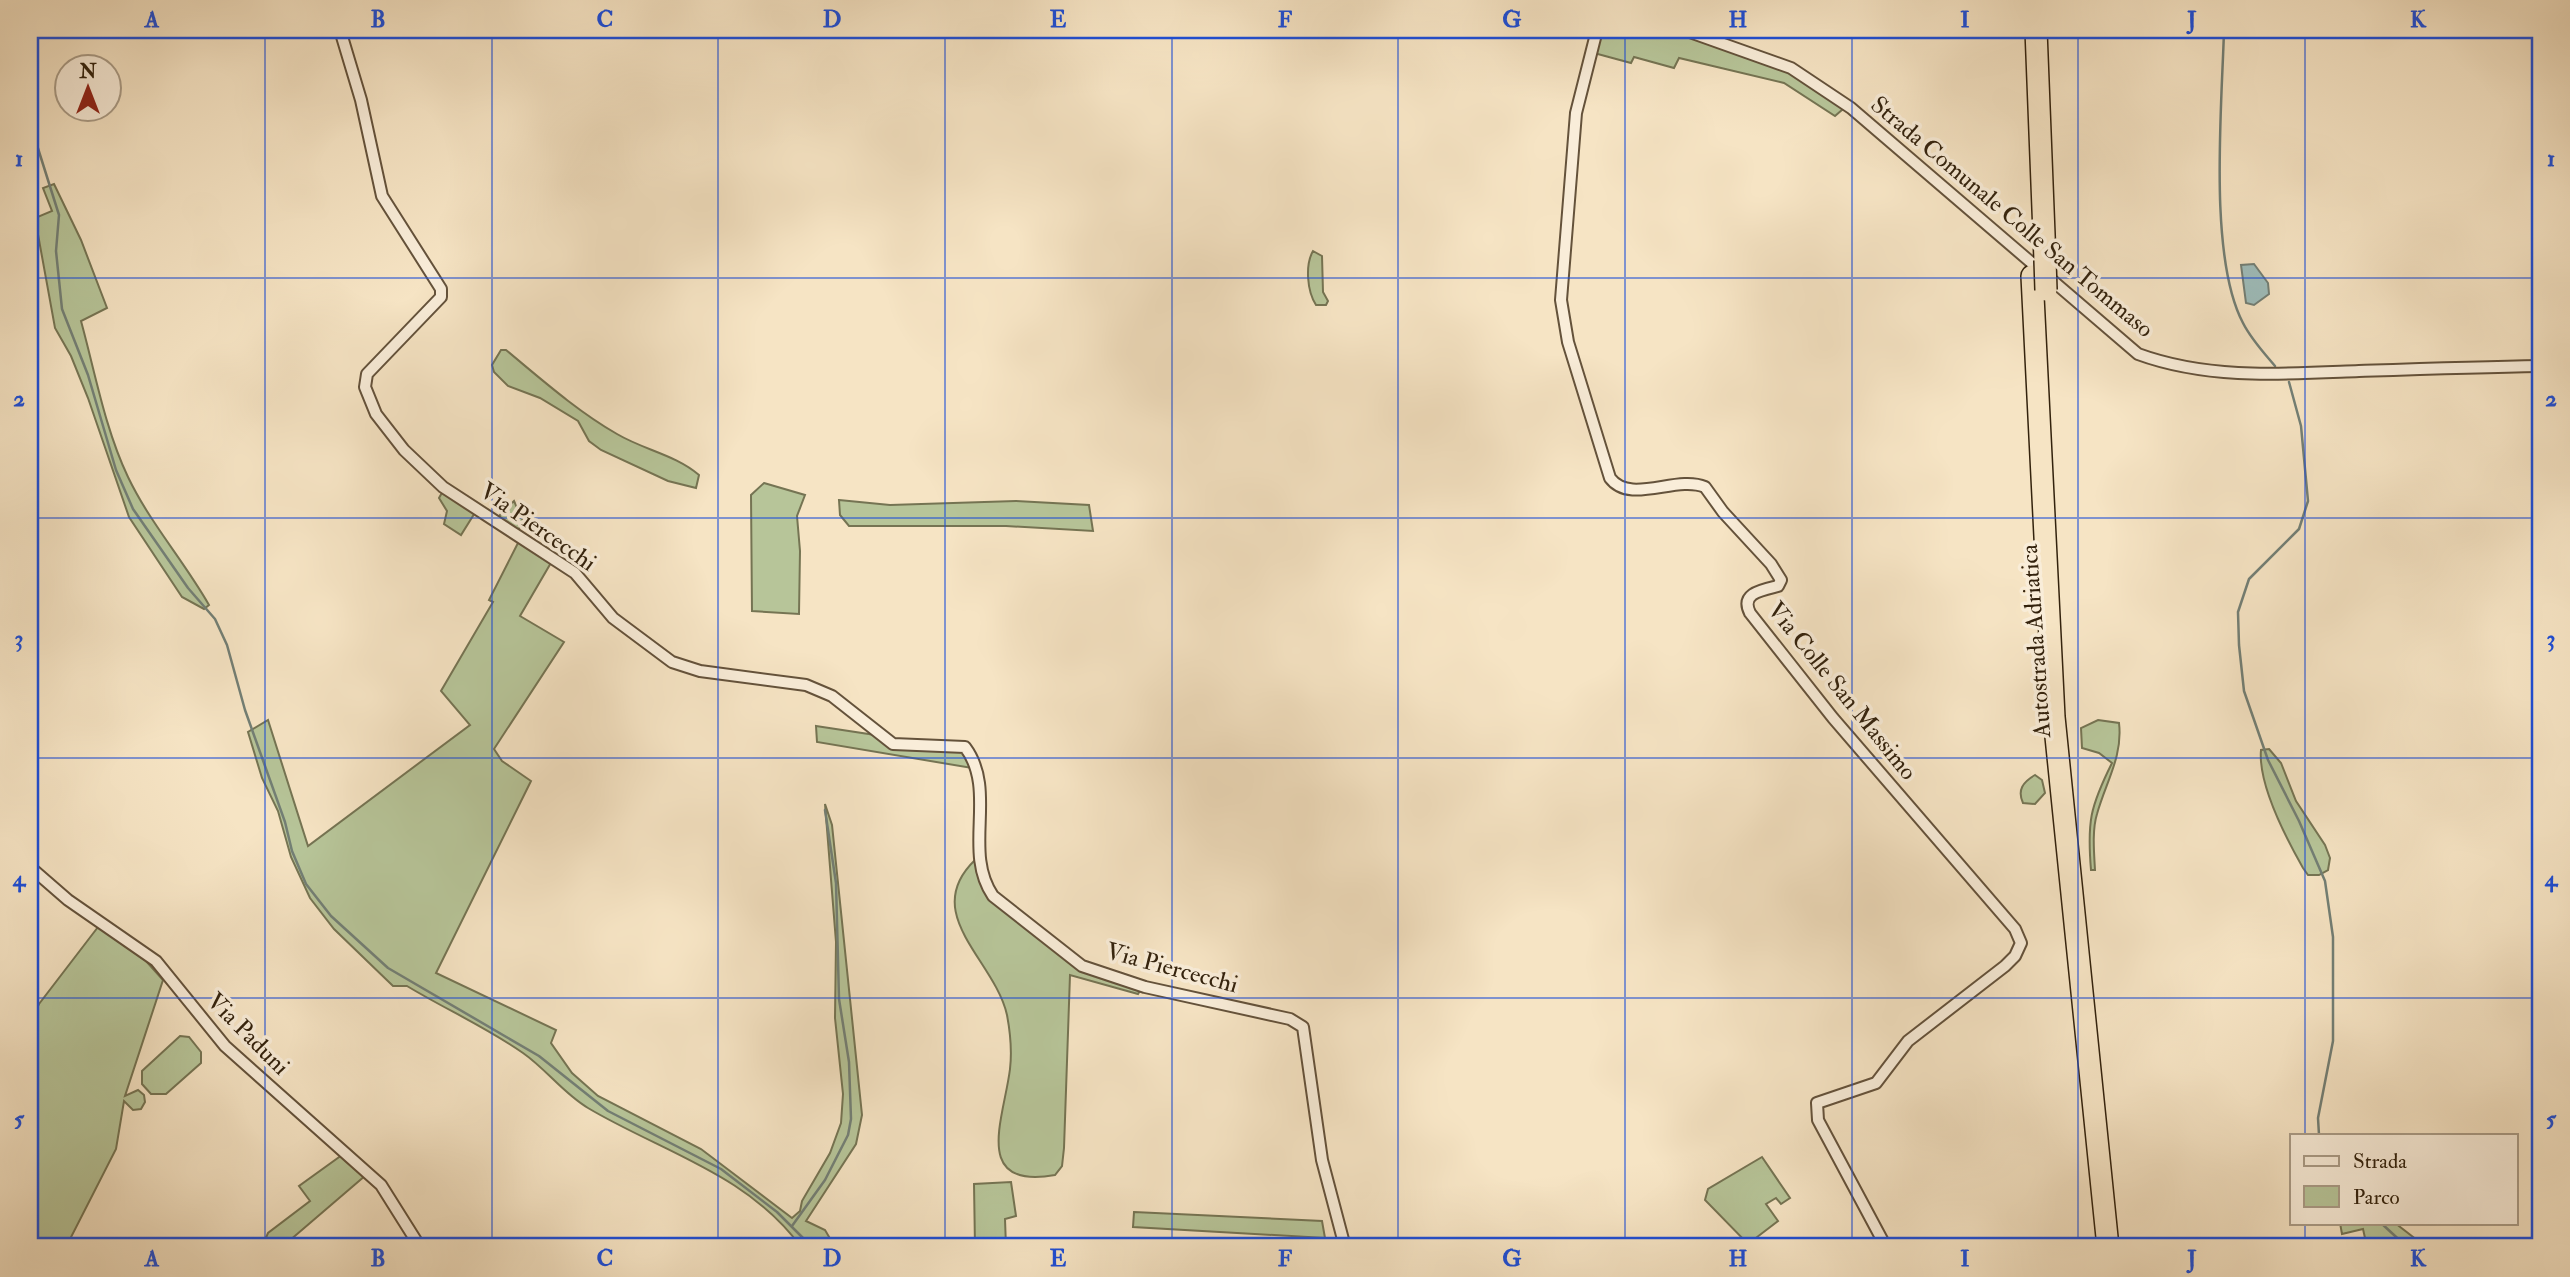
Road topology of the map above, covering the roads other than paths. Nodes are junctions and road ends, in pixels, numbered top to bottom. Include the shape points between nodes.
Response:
1 (340, 30) edge
2 (1597, 30) edge
3 (1684, 30) edge
4 (2022, 30) edge
5 (2036, 30) edge
6 (2038, 269) junction
7 (2540, 366) edge
8 (30, 867) edge
9 (420, 1247) edge
10 (1345, 1247) edge
11 (1886, 1247) edge
12 (2108, 1247) edge
13 (2121, 1247) edge

1 - 10 street, Via Piercecchi via 382,196 442,289 442,298 367,374 369,402 404,450 443,487 575,573 613,618 672,663 806,685 832,696 893,744 965,747 976,768 983,881 993,896 1082,966 1145,987 1290,1019 1303,1027 1322,1160
2 - 11 street, Via Colle San Massimo via 1576,113 1562,300 1567,342 1610,478 1630,490 1686,483 1705,487 1781,580 1778,586 1747,598 1750,613 1833,718 2015,929 2021,943 2005,966 1908,1041 1876,1083 1817,1103 1818,1120
3 - 7 street, Strada Comunale Colle San Tommaso via 1791,68 1851,108 2138,354 2214,372 2267,374
4 - 6 highway, Autostrada Adriatica
5 - 6 highway, Autostrada Adriatica
6 - 12 highway, Autostrada Adriatica via 2054,717
6 - 13 highway, Autostrada Adriatica via 2068,727
8 - 9 street, Via Paduni via 68,900 156,961 225,1045 381,1185

